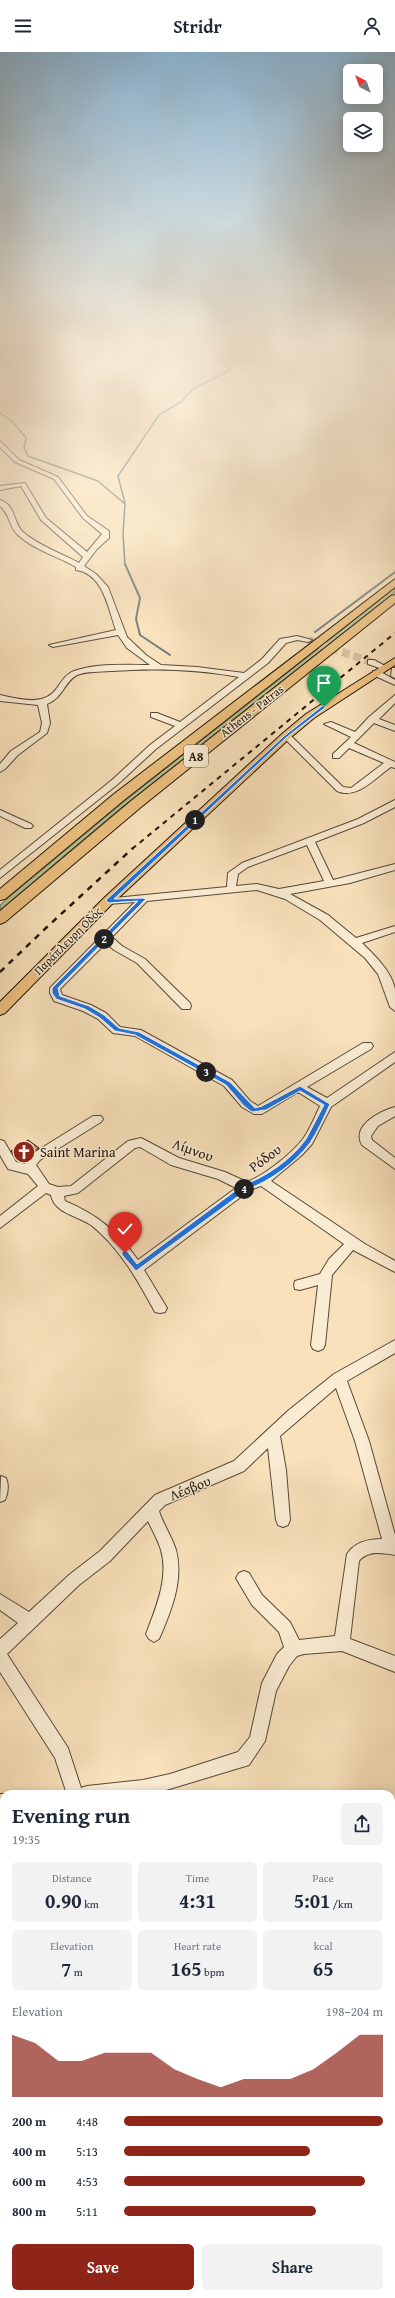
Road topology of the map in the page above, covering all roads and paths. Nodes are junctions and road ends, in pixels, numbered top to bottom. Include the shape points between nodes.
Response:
1 (5, 449) edge
2 (0, 488) edge
3 (0, 502) edge
4 (12, 512) junction
5 (0, 514) edge
6 (87, 556) junction
7 (79, 568) junction
8 (395, 582) edge
9 (395, 598) edge
10 (120, 632) junction
11 (308, 640) tunnel mouth
12 (53, 645) dead end
13 (395, 661) edge
14 (371, 662) tunnel mouth
15 (158, 666) junction
16 (385, 670) edge
17 (245, 676) junction
18 (395, 676) edge
19 (395, 683) edge
20 (395, 698) edge
21 (4, 699) edge
22 (42, 702) junction
23 (0, 705) edge
24 (154, 715) dead end
25 (372, 719) junction
26 (328, 724) dead end
27 (181, 725) junction
28 (395, 728) edge
29 (286, 736) junction
30 (356, 736) junction
31 (348, 744) junction
32 (336, 756) dead end
33 (4, 761) edge
34 (392, 764) edge
35 (0, 770) edge
36 (395, 803) edge
37 (0, 813) edge
38 (28, 826) dead end
39 (310, 841) junction
40 (395, 867) edge
41 (0, 875) edge
42 (330, 884) junction
43 (232, 890) junction
44 (281, 892) junction
45 (0, 896) edge
46 (143, 899) junction
47 (108, 901) junction
48 (0, 919) edge
49 (395, 929) edge
50 (106, 937) junction
51 (353, 942) junction
52 (186, 1006) dead end
53 (395, 1007) edge
54 (0, 1010) edge
55 (366, 1046) dead end
56 (395, 1056) edge
57 (300, 1088) junction
58 (327, 1104) junction
59 (395, 1111) edge
60 (97, 1119) dead end
61 (1, 1150) edge
62 (395, 1164) edge
63 (30, 1168) junction
64 (262, 1181) junction
65 (45, 1187) junction
66 (246, 1187) junction
67 (58, 1192) junction
68 (0, 1223) edge
69 (352, 1243) junction
70 (395, 1267) edge
71 (136, 1268) junction
72 (326, 1276) junction
73 (300, 1286) dead end
74 (160, 1308) dead end
75 (318, 1345) dead end
76 (395, 1346) edge
77 (339, 1378) junction
78 (273, 1435) junction
79 (151, 1509) junction
80 (283, 1520) dead end
81 (393, 1547) edge
82 (244, 1578) dead end
83 (0, 1601) edge
84 (30, 1622) junction
85 (154, 1634) dead end
86 (342, 1643) junction
87 (1, 1647) edge
88 (292, 1650) junction
89 (395, 1664) edge
90 (74, 1790) edge
91 (115, 1790) edge

1 - 6 street via 17,461 56,478 85,517 106,533
2 - 6 street via 23,484 43,519
3 - 4 street
4 - 5 street
4 - 7 street via 19,533
6 - 7 street
7 - 10 street via 94,576 104,587
8 - 45 highway, Athens - Patras / Α8 via 119,797
9 - 48 highway, Athens - Patras / Α8 via 136,804
10 - 12 street
10 - 15 street via 132,649
11 - 17 street via 297,638 283,641 265,661
13 - 16 main road, Παράπλευρη Οδός
14 - 16 street
15 - 17 street
15 - 22 street via 76,673 65,680 55,696
16 - 18 street
16 - 19 street
16 - 29 main road, Παράπλευρη Οδός via 310,716
17 - 27 street
20 - 25 street
21 - 22 street
21 - 23 street
22 - 33 street via 48,725 45,732
24 - 27 street
25 - 28 street
25 - 30 street
26 - 30 street
27 - 41 street
29 - 34 street via 340,789 347,792
29 - 47 main road, Παράπλευρη Οδός
30 - 31 street
31 - 32 street
31 - 34 street
33 - 35 street
36 - 39 street via 374,816
37 - 38 street
39 - 42 street
39 - 43 street via 233,872
40 - 42 street
42 - 44 street
43 - 44 street via 257,887
43 - 46 street
44 - 51 street via 300,901
46 - 47 street
46 - 50 street
47 - 54 main road, Παράπλευρη Οδός
49 - 51 street
50 - 52 street via 118,948 141,961
50 - 57 street via 55,988 58,998 102,1016 117,1030 137,1033 228,1083 254,1110 264,1108
51 - 53 street via 385,977
55 - 57 street
56 - 58 street, Ρόδου
57 - 58 street
58 - 64 street, Ρόδου via 308,1141
59 - 62 street via 374,1123 366,1130 365,1137 366,1142
60 - 63 street via 36,1157
61 - 63 street via 12,1166
63 - 65 street via 35,1171
64 - 66 street, Ρόδου
64 - 69 street via 289,1197
65 - 67 street
65 - 68 street
66 - 67 street, Λίμνου via 221,1175 175,1162 142,1142 132,1144 74,1190
66 - 71 street, Ρόδου
67 - 71 street via 61,1204 100,1225
69 - 70 street
69 - 72 street via 333,1263
71 - 74 street
72 - 73 street
72 - 75 street
76 - 77 street, Λέσβου
77 - 78 street, Λέσβου via 294,1414
77 - 81 street via 364,1448
78 - 79 street, Λέσβου via 239,1466 195,1487 175,1492
78 - 80 street
79 - 84 street, Λέσβου via 105,1556 74,1580
79 - 85 street via 168,1550 170,1569 168,1594
81 - 86 street via 365,1547 356,1552 352,1559
82 - 88 street via 256,1599 289,1632
83 - 84 street
84 - 87 street, Λέσβου
86 - 88 street via 304,1646
86 - 89 street
87 - 90 street via 62,1754
88 - 91 street via 283,1660 268,1689 257,1741 244,1759 170,1782

